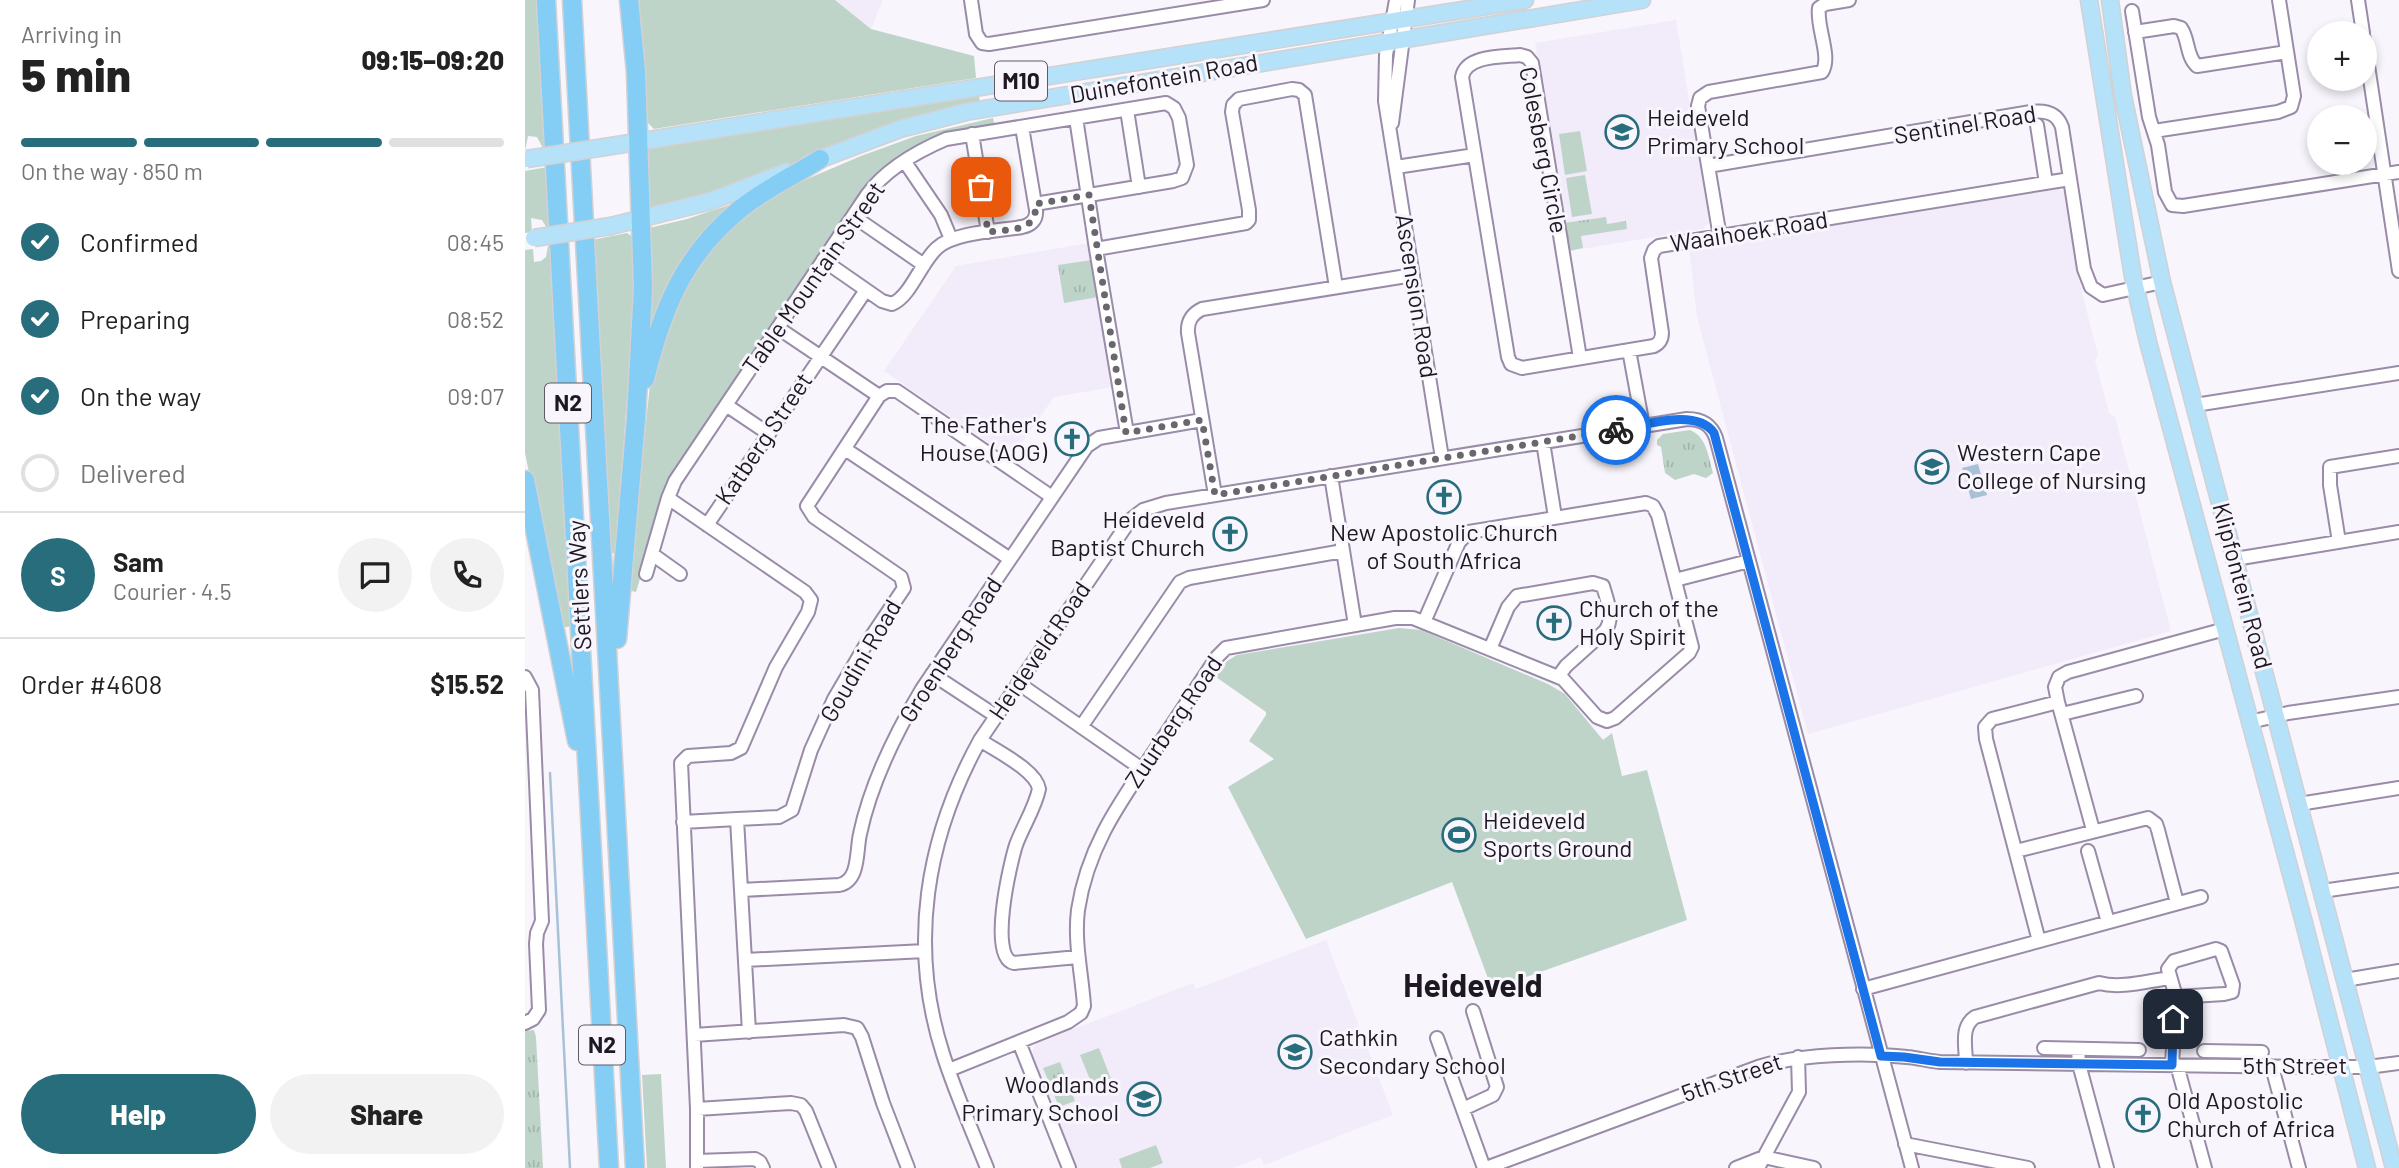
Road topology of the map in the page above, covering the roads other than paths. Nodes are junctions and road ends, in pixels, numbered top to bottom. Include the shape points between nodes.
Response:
1 (546, 0) edge
2 (572, 0) edge
3 (629, 0) edge
4 (971, 0) edge
5 (1396, 0) edge
6 (1408, 0) edge
7 (1525, 0) edge
8 (1642, 0) edge
9 (1849, 0) edge
10 (2089, 0) edge
11 (2110, 0) edge
12 (2279, 0) edge
13 (2358, 0) edge
14 (1257, 1) edge
15 (2132, 11) dead end
16 (1399, 21) junction
17 (2361, 21) edge
18 (2135, 32) junction
19 (1396, 39) junction
20 (2287, 52) junction
21 (2372, 91) edge
22 (1127, 110) junction
23 (1076, 118) junction
24 (2037, 125) dead end
25 (1022, 127) junction
26 (2154, 131) junction
27 (972, 134) junction
28 (639, 142) junction
29 (1475, 155) junction
30 (526, 159) edge
31 (821, 159) junction
32 (905, 162) junction
33 (1708, 166) junction
34 (1396, 167) junction
35 (2399, 172) edge
36 (2384, 174) junction
37 (2070, 179) junction
38 (2046, 183) junction
39 (1139, 187) junction
40 (1089, 195) junction
41 (1035, 204) junction
42 (853, 216) junction
43 (641, 220) junction
44 (988, 232) junction
45 (1720, 237) junction
46 (529, 238) edge
47 (951, 239) junction
48 (1096, 249) junction
49 (823, 260) junction
50 (924, 265) junction
51 (2399, 271) edge
52 (1413, 275) junction
53 (2162, 282) junction
54 (1336, 287) junction
55 (2136, 288) junction
56 (866, 290) junction
57 (778, 328) junction
58 (1629, 350) junction
59 (820, 356) junction
60 (1580, 358) junction
61 (1513, 366) joint
62 (2399, 373) edge
63 (879, 397) junction
64 (726, 405) junction
65 (2195, 405) junction
66 (636, 419) junction
67 (1202, 420) junction
68 (1643, 426) junction
69 (1126, 433) junction
70 (769, 434) junction
71 (1543, 442) junction
72 (845, 449) junction
73 (2399, 456) edge
74 (1442, 458) junction
75 (1331, 476) junction
76 (525, 480) edge
77 (1215, 495) junction
78 (1052, 497) junction
79 (668, 498) junction
80 (1555, 517) junction
81 (707, 525) junction
82 (525, 530) edge
83 (2399, 532) edge
84 (2339, 542) junction
85 (1343, 551) junction
86 (652, 554) junction
87 (1010, 559) junction
88 (2235, 559) junction
89 (1749, 561) junction
90 (646, 574) dead end
91 (680, 574) dead end
92 (546, 580) junction
93 (1675, 580) junction
94 (1424, 622) junction
95 (1355, 625) junction
96 (2225, 629) junction
97 (1490, 649) junction
98 (932, 674) junction
99 (525, 677) edge
100 (1558, 677) junction
101 (1019, 683) junction
102 (2136, 695) dead end
103 (2399, 697) edge
104 (2060, 708) junction
105 (996, 716) junction
106 (2276, 716) junction
107 (2250, 722) junction
108 (1081, 727) junction
109 (613, 733) junction
110 (980, 740) junction
111 (530, 761) edge
112 (1142, 769) junction
113 (2399, 788) edge
114 (2299, 804) junction
115 (589, 806) junction
116 (737, 819) junction
117 (683, 822) junction
118 (2093, 830) junction
119 (539, 846) junction
120 (525, 847) edge
121 (2016, 851) junction
122 (2088, 851) dead end
123 (2399, 880) edge
124 (742, 890) junction
125 (2322, 891) junction
126 (2201, 897) dead end
127 (2177, 903) junction
128 (2108, 922) junction
129 (531, 934) edge
130 (2039, 941) junction
131 (925, 951) junction
132 (1078, 957) junction
133 (746, 960) junction
134 (2399, 971) edge
135 (2170, 978) junction
136 (2346, 980) junction
137 (1863, 989) junction
138 (2176, 996) junction
139 (1473, 1011) dead end
140 (525, 1023) edge
141 (749, 1032) junction
142 (694, 1035) junction
143 (1437, 1038) dead end
144 (1019, 1042) junction
145 (2044, 1048) dead end
146 (2078, 1049) junction
147 (2139, 1050) dead end
148 (2204, 1051) dead end
149 (2229, 1051) junction
150 (2262, 1052) dead end
151 (1881, 1056) junction
152 (1798, 1057) junction
153 (1966, 1063) junction
154 (2399, 1063) edge
155 (2079, 1064) junction
156 (2175, 1065) junction
157 (2228, 1066) junction
158 (2341, 1066) junction
159 (2272, 1067) junction
160 (2368, 1067) junction
161 (949, 1070) junction
162 (697, 1109) junction
163 (1463, 1109) junction
164 (1905, 1144) junction
165 (2394, 1151) edge
166 (1761, 1163) edge
167 (697, 1165) edge
168 (2005, 1166) edge
169 (609, 1168) edge
170 (635, 1168) edge
171 (763, 1168) edge
172 (829, 1168) edge
173 (908, 1168) edge
174 (987, 1168) edge
175 (1069, 1168) edge
176 (1485, 1168) edge
177 (1735, 1168) edge
178 (1814, 1168) edge
179 (1912, 1168) edge
180 (2028, 1168) edge
181 (2107, 1168) edge
182 (2205, 1168) edge
183 (2299, 1168) edge
184 (2367, 1168) edge
185 (2394, 1168) edge

1 - 115 highway, Settlers Way / N2
2 - 109 highway, Settlers Way / N2
3 - 28 highway
4 - 14 street via 977,34 982,43 989,44
5 - 16 street
6 - 16 street
7 - 16 main road, Duinefontein Road / M10
8 - 19 main road, Duinefontein Road / M10
9 - 33 street via 1819,8 1825,61 1822,72 1709,92 1700,98
10 - 55 main road, Klipfontein Road
11 - 53 main road, Klipfontein Road via 2123,96
12 - 20 street
13 - 17 street
15 - 18 street
16 - 19 street, Ascension Road
16 - 28 main road, Duinefontein Road / M10
18 - 20 street via 2181,28 2191,61 2197,66
18 - 26 street
19 - 31 main road, Duinefontein Road / M10 via 966,112 900,129
19 - 34 street, Ascension Road via 1385,95
20 - 26 street via 2294,96 2287,110
21 - 36 street
22 - 23 street, Table Mountain Street
22 - 39 street
22 - 39 street, Table Mountain Street via 1166,103 1174,108 1187,165 1185,175 1173,181
23 - 25 street, Table Mountain Street
23 - 40 street
24 - 38 street
25 - 27 street, Table Mountain Street
25 - 41 street
26 - 36 street via 2166,196 2172,205
27 - 32 street, Table Mountain Street via 937,143
27 - 44 street
28 - 30 main road, Duinefontein Road / M10, bridge
28 - 43 highway
29 - 34 street
29 - 60 street, Colesberg Circle via 1464,69 1474,62 1525,56 1532,65
29 - 61 street, Colesberg Circle via 1508,358
31 - 43 main road, Duinefontein Road / M10 via 729,195
31 - 66 highway via 739,210 697,252 657,331
32 - 42 street, Table Mountain Street via 873,187
32 - 47 street via 941,215
33 - 37 street, Sentinel Road via 2039,111 2051,113 2060,123
33 - 45 street
34 - 52 street, Ascension Road
35 - 36 street
36 - 51 street
37 - 38 street, Waaihoek Road
37 - 55 street, Sentinel Road via 2091,287 2103,295
38 - 45 street, Waaihoek Road
39 - 40 street
40 - 41 street
40 - 48 street
41 - 44 street via 1037,215 1032,223
42 - 49 street, Table Mountain Street
42 - 50 street
43 - 46 main road, Duinefontein Road / M10, bridge
43 - 66 highway via 643,288
44 - 47 street
45 - 58 street, Waaihoek Road via 1654,250 1651,261 1662,338 1654,346
47 - 50 street via 938,246
48 - 54 street via 1246,223 1249,210 1233,105 1243,98 1299,90 1306,98
48 - 69 street
49 - 56 street
49 - 57 street, Table Mountain Street
50 - 56 street via 895,303 885,303
52 - 54 street
52 - 74 street, Ascension Road
53 - 55 street, Sentinel Road
53 - 65 main road, Klipfontein Road
54 - 67 street via 1195,313 1188,328
55 - 96 main road, Klipfontein Road
56 - 59 street
57 - 59 street
57 - 64 street, Table Mountain Street
58 - 60 street, Waaihoek Road
58 - 68 street
59 - 63 street, Katberg Street
59 - 70 street, Katberg Street
60 - 61 street, Waaihoek Road
62 - 65 street
63 - 72 street, Goudini Road
63 - 78 street via 897,391
64 - 70 street
64 - 79 street, Table Mountain Street
65 - 88 main road, Klipfontein Road
66 - 109 highway
67 - 69 street, Groenberg Road
67 - 77 street
68 - 71 street, Heideveld Road
68 - 89 street, Heideveld Road via 1692,419 1712,429
69 - 78 street, Groenberg Road via 1091,442
70 - 81 street, Katberg Street
71 - 74 street, Heideveld Road
71 - 80 street
72 - 87 street
72 - 116 street, Goudini Road via 808,510 903,579 904,588 834,699 792,810 779,817
73 - 84 street via 2330,467
74 - 75 street, Heideveld Road
75 - 77 street, Heideveld Road
75 - 85 street
76 - 92 highway
77 - 101 street, Heideveld Road via 1155,506 1130,520
78 - 87 street, Groenberg Road
79 - 81 street
79 - 86 street, Table Mountain Street
80 - 93 street via 1651,504
80 - 94 street via 1475,530 1464,536
81 - 117 street, Katberg Street via 809,595 811,605 776,667 741,748 684,758
82 - 92 highway
83 - 84 street
84 - 88 street
85 - 95 street
85 - 108 street via 1180,582
86 - 90 street, Table Mountain Street
86 - 91 street
87 - 98 street, Groenberg Road
88 - 106 main road, Klipfontein Road
89 - 93 street
89 - 137 street, Heideveld Road
92 - 115 highway
93 - 100 street, Zuurberg Road via 1691,650 1615,718 1597,718
94 - 95 street, Zuurberg Road via 1404,618
94 - 97 street, Zuurberg Road
95 - 112 street, Zuurberg Road via 1226,648
96 - 104 street via 2063,674 2056,682
96 - 107 main road, Klipfontein Road
97 - 100 street, Zuurberg Road
97 - 100 street via 1517,596 1600,584 1610,624
98 - 105 street
98 - 124 street, Groenberg Road via 897,731 877,778 850,879 839,885
99 - 111 street via 532,690
101 - 105 street, Heideveld Road
101 - 108 street
102 - 104 street
103 - 106 street
104 - 118 street
104 - 121 street via 1992,719 1985,727
105 - 110 street, Heideveld Road
106 - 107 street
106 - 114 main road, Klipfontein Road
107 - 158 main road, Klipfontein Road
108 - 112 street
109 - 170 highway, Settlers Way / N2
110 - 131 street, Heideveld Road via 961,777 936,847
110 - 132 street via 1031,774 1039,789 1009,874 1004,904 1005,957 1014,963
111 - 119 street
112 - 132 street, Zuurberg Road via 1092,854 1078,911
113 - 114 street
114 - 125 main road, Klipfontein Road
115 - 169 highway, Settlers Way / N2
116 - 117 street
116 - 124 street
117 - 142 street
118 - 121 street
118 - 127 street via 2153,820
119 - 120 street
119 - 129 street via 542,921
121 - 130 street
122 - 128 street
123 - 125 street
124 - 133 street
125 - 136 main road, Klipfontein Road
126 - 127 street
127 - 128 street
128 - 130 street
129 - 140 street via 539,1010
130 - 137 street
131 - 133 street
131 - 161 street, Heideveld Road via 932,1014
132 - 144 street, Zuurberg Road via 1081,1013
133 - 141 street
134 - 136 street
135 - 138 street
135 - 138 street via 2168,969 2174,961 2216,949 2224,956 2232,992
135 - 153 street via 2114,987 2098,983 1975,1017 1967,1023
136 - 160 main road, Klipfontein Road
137 - 151 street, Heideveld Road
138 - 156 street
139 - 163 street via 1497,1087 1493,1094
141 - 142 street
141 - 173 street via 856,1028
142 - 162 street
143 - 163 street
144 - 161 street, Zuurberg Road
144 - 175 street
145 - 146 street
146 - 147 street
146 - 155 street
148 - 149 street
149 - 150 street
149 - 157 street
151 - 152 street, 5th Street
151 - 153 street, 5th Street
151 - 164 street, Heideveld Road
152 - 166 street via 1798,1092
152 - 176 street, 5th Street via 1758,1067
153 - 155 street, 5th Street
154 - 160 street, 5th Street
155 - 156 street, 5th Street
155 - 181 street
156 - 157 street, 5th Street
156 - 182 street
157 - 159 street, 5th Street
158 - 159 street, 5th Street
158 - 160 street, 5th Street
158 - 184 main road, Klipfontein Road
159 - 183 street
160 - 165 main road, Klipfontein Road
161 - 174 street, Heideveld Road
162 - 167 street
162 - 172 street via 801,1105
163 - 176 street
164 - 168 street
164 - 179 street, Heideveld Road
165 - 185 main road, Klipfontein Road
166 - 177 street
166 - 178 street
167 - 171 street via 755,1159
168 - 180 street

